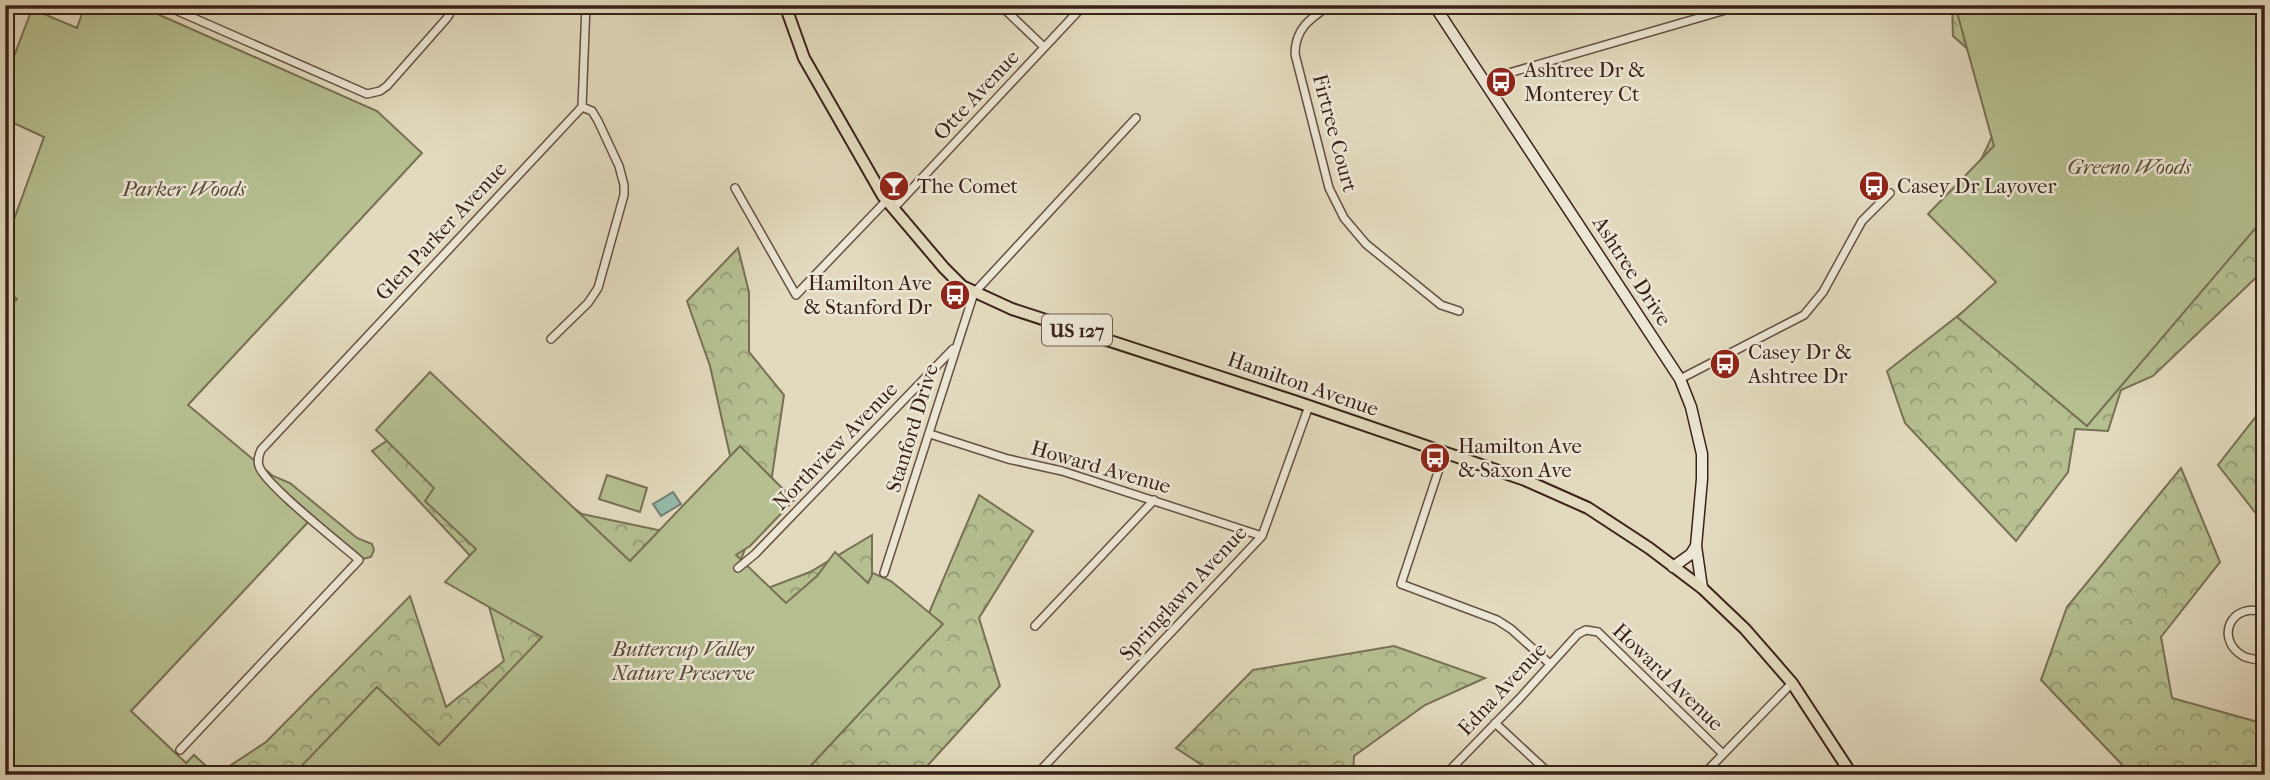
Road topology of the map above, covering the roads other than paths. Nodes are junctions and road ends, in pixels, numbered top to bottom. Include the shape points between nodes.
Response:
1 (164, 5) edge
2 (455, 5) edge
3 (586, 5) edge
4 (786, 5) edge
5 (1000, 5) edge
6 (1083, 5) edge
7 (1330, 5) edge
8 (1434, 5) edge
9 (1743, 5) edge
10 (1044, 47) junction
11 (1485, 80) junction
12 (582, 107) junction
13 (1136, 118) dead end
14 (735, 188) dead end
15 (1890, 193) dead end
16 (890, 205) junction
17 (974, 293) junction
18 (1459, 311) dead end
19 (551, 339) dead end
20 (956, 346) junction
21 (1680, 379) junction
22 (1309, 406) junction
23 (930, 435) junction
24 (1444, 454) junction
25 (1154, 500) junction
26 (1262, 536) junction
27 (1696, 546) junction
28 (1673, 567) junction
29 (738, 568) dead end
30 (884, 573) dead end
31 (1702, 588) junction
32 (2265, 613) edge
33 (1034, 626) dead end
34 (1586, 629) joint
35 (2265, 661) edge
36 (1550, 664) junction
37 (1792, 683) junction
38 (1495, 723) junction
39 (180, 750) dead end
40 (1723, 754) junction
41 (1036, 775) edge
42 (1445, 775) edge
43 (1550, 775) edge
44 (1703, 775) edge
45 (1852, 775) edge

1 - 2 street via 367,94 387,86
3 - 12 street
4 - 16 main road, Hamilton Avenue / US 127 via 804,58
5 - 10 street
6 - 10 street, Otte Avenue
7 - 18 street, Firtree Court via 1302,27 1295,54 1329,188 1344,218 1366,244 1441,305
8 - 11 street, Ashtree Drive
9 - 11 street
10 - 16 street, Otte Avenue via 979,119
11 - 21 street, Ashtree Drive
12 - 19 street via 592,111 598,121 622,175 624,195 598,288
12 - 39 street, Glen Parker Avenue via 264,446 260,469 271,483 359,560
13 - 17 street
14 - 16 street, Otte Avenue via 796,295
15 - 21 street via 1862,221 1823,292 1804,315
16 - 17 main road, Hamilton Avenue / US 127 via 944,268
17 - 20 street, Stanford Drive
17 - 22 main road, Hamilton Avenue / US 127
20 - 23 street, Stanford Drive
20 - 29 street, Northview Avenue
21 - 27 street, Ashtree Drive via 1702,454
22 - 24 main road, Hamilton Avenue / US 127
22 - 26 street, Springlawn Avenue
23 - 25 street, Howard Avenue
23 - 30 street, Stanford Drive
24 - 28 main road, Hamilton Avenue / US 127 via 1525,480 1588,508
24 - 36 street via 1401,584 1497,620
25 - 26 street, Howard Avenue
25 - 33 street
26 - 41 street, Springlawn Avenue
27 - 28 street
27 - 31 street, Ashtree Drive
28 - 31 main road, Hamilton Avenue / US 127
31 - 37 main road, Hamilton Avenue / US 127
32 - 35 street via 2241,611 2228,631 2237,652
34 - 36 street, Edna Avenue
34 - 40 street, Howard Avenue via 1598,632
36 - 38 street, Edna Avenue
37 - 40 street
37 - 45 main road, Hamilton Avenue / US 127
38 - 42 street, Edna Avenue
38 - 43 street
40 - 44 street

